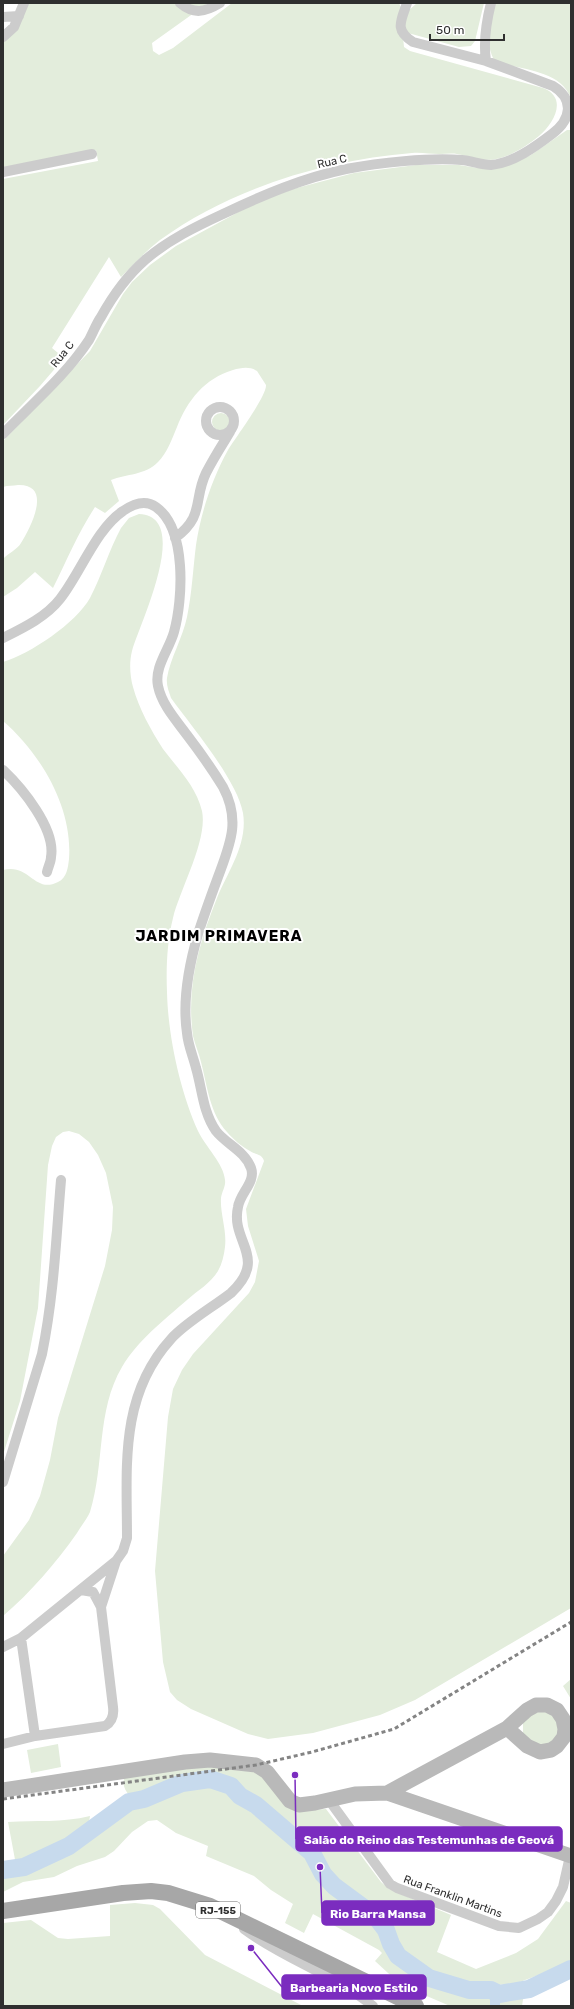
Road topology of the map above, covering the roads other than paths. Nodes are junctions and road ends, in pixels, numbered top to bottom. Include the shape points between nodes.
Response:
1 (24, 3) edge
2 (180, 3) edge
3 (220, 3) edge
4 (408, 3) edge
5 (491, 3) edge
6 (3, 16) edge
7 (19, 16) junction
8 (3, 37) edge
9 (486, 61) junction
10 (567, 123) edge
11 (92, 154) dead end
12 (3, 172) edge
13 (230, 432) dead end
14 (3, 434) edge
15 (175, 538) junction
16 (3, 638) edge
17 (3, 770) edge
18 (47, 872) dead end
19 (61, 1180) dead end
20 (3, 1482) edge
21 (116, 1561) junction
22 (81, 1590) junction
23 (101, 1607) junction
24 (21, 1638) junction
25 (3, 1647) edge
26 (507, 1728) dead end
27 (35, 1736) junction
28 (3, 1744) edge
29 (3, 1790) edge
30 (387, 1793) junction
31 (322, 1802) junction
32 (570, 1856) edge
33 (3, 1911) edge
34 (276, 1944) junction
35 (373, 2006) edge
36 (416, 2006) edge

1 - 7 street
2 - 3 street via 191,11 198,12
4 - 9 street, Rua C via 400,24 400,31 405,37 413,42
5 - 9 street via 486,21
6 - 7 street
7 - 8 street via 14,27
9 - 10 street, Rua C via 563,91 569,106
10 - 14 street, Rua C via 542,141 506,161 491,165 464,160 433,160 346,169 252,199 179,236 145,260 127,280 76,357
11 - 12 street
13 - 15 street via 204,480 196,515 188,528
15 - 16 street via 167,518 155,506 142,502 128,507 109,524 60,599 38,618
15 - 21 street via 180,585 178,613 170,643 159,668 158,686 166,707 223,787 233,818 229,845 189,967 186,1031 211,1122 220,1136 243,1156 251,1170 251,1178 240,1198 237,1211 238,1226 248,1264 244,1278 236,1289 171,1338 137,1395 128,1448 127,1538 123,1551
17 - 18 street via 47,828 52,856
19 - 20 street via 55,1276 47,1332
21 - 22 street
21 - 23 street
22 - 23 street via 93,1592
22 - 24 street
23 - 27 street via 114,1713 110,1723 105,1726
24 - 25 street
24 - 27 street
26 - 30 street
27 - 28 street
29 - 31 street via 210,1760 256,1765 267,1772 290,1801 299,1804
30 - 31 street via 355,1794
30 - 32 street
31 - 32 street, Rua Franklin Martins via 390,1884 499,1926 519,1928 538,1920 548,1912 563,1887
33 - 34 main road, RJ-155 via 151,1891 168,1893 218,1910
34 - 35 street
34 - 36 main road, RJ-155

